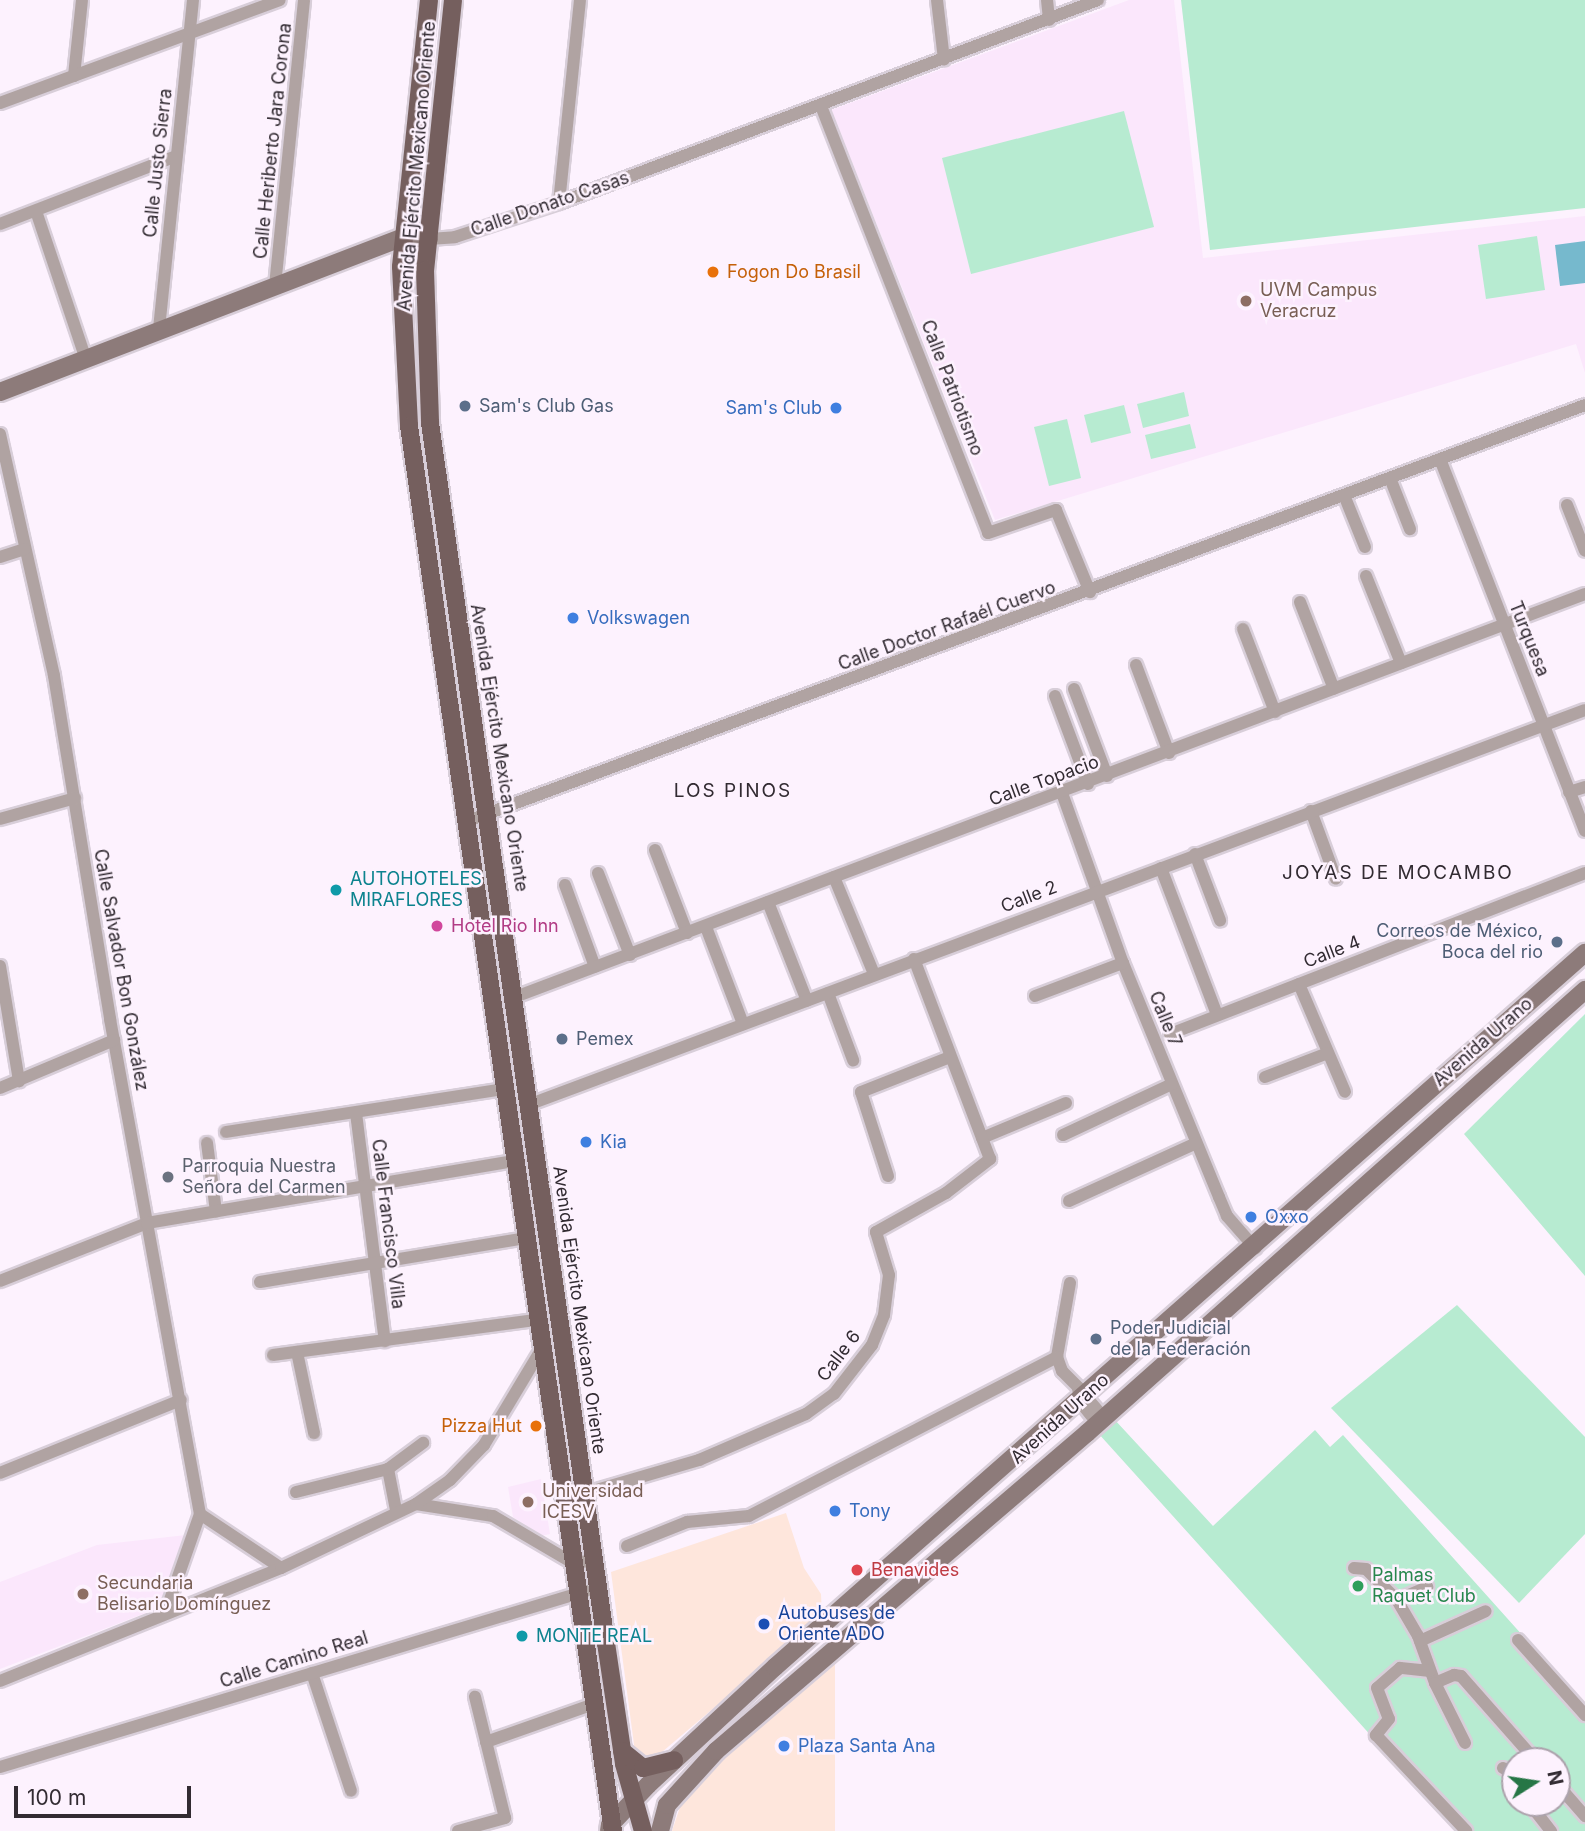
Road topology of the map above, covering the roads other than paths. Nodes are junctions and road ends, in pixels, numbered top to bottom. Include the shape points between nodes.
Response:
1 (82, 0) edge
2 (193, 0) edge
3 (280, 0) edge
4 (304, 0) edge
5 (429, 0) edge
6 (453, 0) edge
7 (580, 0) edge
8 (937, 0) edge
9 (1047, 0) edge
10 (1098, 0) edge
11 (1049, 20) junction
12 (189, 32) junction
13 (944, 60) junction
14 (74, 76) junction
15 (0, 103) edge
16 (821, 106) junction
17 (176, 156) junction
18 (559, 203) junction
19 (36, 211) junction
20 (0, 224) edge
21 (403, 237) junction
22 (429, 239) junction
23 (275, 286) junction
24 (159, 329) junction
25 (86, 360) junction
26 (0, 392) edge
27 (1585, 405) edge
28 (0, 434) edge
29 (1440, 459) junction
30 (1390, 478) junction
31 (1344, 495) junction
32 (1567, 505) dead end
33 (1410, 529) dead end
34 (1365, 547) dead end
35 (25, 549) junction
36 (1585, 551) edge
37 (0, 557) edge
38 (1366, 576) dead end
39 (1090, 592) junction
40 (1585, 594) edge
41 (1300, 602) dead end
42 (1504, 624) junction
43 (1243, 629) dead end
44 (1401, 663) junction
45 (1136, 665) dead end
46 (1074, 689) dead end
47 (1334, 689) junction
48 (1055, 696) dead end
49 (1585, 710) edge
50 (1275, 712) junction
51 (1544, 724) junction
52 (1169, 752) junction
53 (1107, 776) junction
54 (1088, 784) junction
55 (1585, 787) edge
56 (1569, 792) junction
57 (1062, 793) junction
58 (75, 798) junction
59 (1311, 811) junction
60 (488, 815) junction
61 (0, 820) edge
62 (465, 822) junction
63 (1585, 831) edge
64 (655, 850) dead end
65 (1195, 855) junction
66 (1161, 867) junction
67 (598, 873) dead end
68 (1585, 873) edge
69 (834, 877) junction
70 (1336, 879) dead end
71 (565, 885) dead end
72 (1097, 890) junction
73 (768, 902) junction
74 (1220, 920) dead end
75 (705, 926) junction
76 (687, 933) junction
77 (1585, 953) edge
78 (629, 954) junction
79 (914, 960) junction
80 (1123, 963) junction
81 (0, 967) edge
82 (595, 967) junction
83 (874, 974) junction
84 (1299, 984) junction
85 (1585, 990) edge
86 (828, 993) junction
87 (1035, 996) dead end
88 (514, 997) junction
89 (807, 1001) junction
90 (1217, 1015) junction
91 (743, 1024) junction
92 (1170, 1034) dead end
93 (114, 1040) junction
94 (1328, 1053) junction
95 (950, 1057) junction
96 (853, 1060) dead end
97 (1265, 1077) dead end
98 (19, 1081) junction
99 (1172, 1084) junction
100 (0, 1088) edge
101 (504, 1089) junction
102 (1345, 1092) dead end
103 (1066, 1103) dead end
104 (528, 1105) junction
105 (356, 1113) junction
106 (226, 1132) dead end
107 (1063, 1135) dead end
108 (982, 1138) junction
109 (206, 1143) dead end
110 (1196, 1143) junction
111 (514, 1161) junction
112 (888, 1176) dead end
113 (365, 1185) junction
114 (1069, 1201) dead end
115 (216, 1211) junction
116 (147, 1223) junction
117 (525, 1238) junction
118 (1255, 1248) junction
119 (375, 1262) junction
120 (0, 1281) edge
121 (261, 1282) dead end
122 (1070, 1283) dead end
123 (1182, 1312) junction
124 (537, 1320) junction
125 (1201, 1332) junction
126 (386, 1341) junction
127 (541, 1350) junction
128 (297, 1352) junction
129 (273, 1355) dead end
130 (1057, 1357) junction
131 (1081, 1395) junction
132 (181, 1400) junction
133 (1101, 1421) junction
134 (314, 1433) dead end
135 (423, 1443) dead end
136 (387, 1469) junction
137 (0, 1473) edge
138 (296, 1492) dead end
139 (584, 1496) junction
140 (562, 1500) junction
141 (416, 1504) junction
142 (396, 1510) junction
143 (200, 1514) junction
144 (628, 1546) dead end
145 (594, 1561) junction
146 (570, 1562) junction
147 (281, 1568) junction
148 (1354, 1568) dead end
149 (1427, 1587) dead end
150 (598, 1589) junction
151 (575, 1594) junction
152 (1397, 1600) junction
153 (1486, 1611) dead end
154 (165, 1614) junction
155 (1518, 1640) dead end
156 (1421, 1648) junction
157 (1410, 1667) junction
158 (312, 1673) junction
159 (1433, 1677) junction
160 (0, 1681) edge
161 (475, 1697) dead end
162 (594, 1704) junction
163 (1585, 1715) edge
164 (486, 1742) junction
165 (1465, 1743) dead end
166 (1524, 1747) edge
167 (622, 1751) junction
168 (674, 1760) junction
169 (0, 1767) edge
170 (351, 1791) dead end
171 (1571, 1800) edge
172 (632, 1805) junction
173 (1585, 1816) edge
174 (1540, 1817) edge
175 (607, 1829) edge
176 (458, 1831) edge
177 (643, 1831) edge
178 (660, 1831) edge
179 (1466, 1831) edge
180 (1551, 1831) edge

1 - 14 street
2 - 12 street, Calle Justo Sierra
3 - 12 street
4 - 23 street, Calle Heriberto Jara Corona
5 - 21 main road, Avenida Ejército Mexicano Oriente
6 - 22 main road, Avenida Ejército Mexicano Oriente
7 - 18 street
8 - 13 street
9 - 11 street
10 - 11 street, Calle Donato Casas
11 - 13 street, Calle Donato Casas
12 - 14 street
12 - 17 street, Calle Justo Sierra
13 - 16 street, Calle Donato Casas
14 - 15 street
16 - 18 street, Calle Donato Casas
16 - 39 street, Calle Patriotismo via 988,533 1048,509 1056,510
17 - 19 street
17 - 24 street, Calle Justo Sierra
18 - 22 street, Calle Donato Casas via 454,237
19 - 20 street
19 - 25 street
21 - 22 main road, Calle Donato Casas
21 - 23 main road, Calle Donato Casas
21 - 62 main road, Avenida Ejército Mexicano Oriente via 409,426
22 - 60 main road, Avenida Ejército Mexicano Oriente via 424,316 430,423
23 - 24 main road, Calle Donato Casas
24 - 25 main road, Calle Donato Casas
25 - 26 main road, Calle Donato Casas
27 - 29 street, Calle Doctor Rafaél Cuervo
28 - 35 street, Calle Salvador Bon González
29 - 30 street, Calle Doctor Rafaél Cuervo
29 - 42 street, Turquesa
30 - 31 street, Calle Doctor Rafaél Cuervo
30 - 33 street
31 - 34 street
31 - 39 street, Calle Doctor Rafaél Cuervo
32 - 36 street
35 - 37 street
35 - 58 street, Calle Salvador Bon González
38 - 44 street
39 - 60 street, Calle Doctor Rafaél Cuervo
40 - 42 street, Calle Topacio
41 - 47 street
42 - 44 street, Calle Topacio
42 - 51 street, Turquesa
43 - 50 street
44 - 47 street, Calle Topacio
45 - 52 street
46 - 53 street
47 - 50 street, Calle Topacio
48 - 54 street
49 - 51 street, Calle 2
50 - 52 street, Calle Topacio
51 - 56 street, Turquesa
51 - 59 street, Calle 2
52 - 53 street, Calle Topacio
53 - 54 street, Calle Topacio
54 - 57 street, Calle Topacio
55 - 56 street
56 - 63 street, Turquesa
57 - 69 street, Calle Topacio
57 - 72 street, Calle 7
58 - 61 street
58 - 93 street, Calle Salvador Bon González
59 - 65 street, Calle 2
59 - 70 street
60 - 62 street, Calle Doctor Rafaél Cuervo
60 - 88 main road, Avenida Ejército Mexicano Oriente
62 - 101 main road, Avenida Ejército Mexicano Oriente
64 - 76 street
65 - 66 street, Calle 2
65 - 74 street
66 - 72 street, Calle 2
66 - 90 street
67 - 78 street
68 - 84 street, Calle 4
69 - 73 street, Calle Topacio
69 - 83 street
71 - 82 street
72 - 79 street, Calle 2
72 - 80 street, Calle 7
73 - 75 street, Calle Topacio
73 - 89 street
75 - 76 street, Calle Topacio
75 - 91 street
76 - 78 street, Calle Topacio
77 - 118 main road, Avenida Urano
78 - 82 street, Calle Topacio
79 - 83 street, Calle 2
79 - 95 street, Calle 6
80 - 87 street
80 - 99 street, Calle 7
81 - 98 street
82 - 88 street, Calle Topacio
83 - 86 street, Calle 2
84 - 90 street, Calle 4
84 - 94 street
85 - 125 main road, Avenida Urano
86 - 89 street, Calle 2
86 - 96 street
88 - 104 main road, Avenida Ejército Mexicano Oriente
89 - 91 street, Calle 2
90 - 92 street, Calle 4
91 - 104 street, Calle 2
93 - 98 street
93 - 116 street, Calle Salvador Bon González
94 - 97 street
94 - 102 street
95 - 108 street, Calle 6
95 - 112 street via 861,1092
98 - 100 street
99 - 107 street
99 - 110 street, Calle 7
101 - 105 street
101 - 111 main road, Avenida Ejército Mexicano Oriente
103 - 108 street
104 - 139 main road, Avenida Ejército Mexicano Oriente
105 - 106 street
105 - 113 street, Calle Francisco Villa
108 - 139 street, Calle 6 via 989,1159 946,1193 876,1232 889,1275 884,1315 872,1345 834,1394 756,1438
109 - 115 street
110 - 114 street
110 - 118 street, Calle 7 via 1227,1216
111 - 113 street
111 - 117 main road, Avenida Ejército Mexicano Oriente
113 - 115 street
113 - 119 street, Calle Francisco Villa
115 - 116 street
116 - 120 street
116 - 132 street, Calle Salvador Bon González
117 - 119 street
117 - 124 main road, Avenida Ejército Mexicano Oriente
118 - 123 main road, Avenida Urano
119 - 121 street
119 - 126 street, Calle Francisco Villa
122 - 130 street
123 - 125 main road
123 - 131 main road, Avenida Urano
124 - 126 street
124 - 127 main road, Avenida Ejército Mexicano Oriente
125 - 133 main road, Avenida Urano
126 - 128 street
127 - 140 main road, Avenida Ejército Mexicano Oriente
127 - 141 street via 485,1445 450,1480
128 - 129 street
128 - 134 street
130 - 131 street
130 - 144 street via 749,1516 687,1522
131 - 133 street
131 - 168 main road, Avenida Urano
132 - 137 street
132 - 143 street, Calle Salvador Bon González
133 - 178 main road, Avenida Urano via 716,1751 667,1805
135 - 136 street
136 - 138 street
136 - 142 street
139 - 140 street, Calle 6
139 - 145 main road, Avenida Ejército Mexicano Oriente
140 - 146 main road, Avenida Ejército Mexicano Oriente
141 - 142 street
141 - 146 street via 493,1516
142 - 147 street
143 - 147 street
143 - 154 street, Calle Salvador Bon González
145 - 146 street
145 - 150 main road, Avenida Ejército Mexicano Oriente
146 - 151 main road, Avenida Ejército Mexicano Oriente
147 - 154 street
148 - 152 street via 1366,1569
149 - 152 street
150 - 151 street, Calle Camino Real
150 - 167 main road, Avenida Ejército Mexicano Oriente
151 - 158 street, Calle Camino Real
151 - 162 main road, Avenida Ejército Mexicano Oriente
152 - 156 street
153 - 156 street
154 - 160 street
155 - 163 street
156 - 157 street
156 - 159 street
157 - 159 street
157 - 179 street via 1400,1668 1377,1688 1389,1719 1376,1735
158 - 169 street, Calle Camino Real
158 - 170 street
159 - 165 street
159 - 166 street via 1461,1676
161 - 164 street
162 - 164 street
162 - 175 main road, Avenida Ejército Mexicano Oriente
164 - 176 street via 505,1818
167 - 168 main road via 643,1768
167 - 172 main road, Avenida Ejército Mexicano Oriente
168 - 172 main road, Avenida Urano
171 - 173 street
172 - 175 main road, Avenida Urano
172 - 177 main road, Avenida Ejército Mexicano Oriente
174 - 180 street

